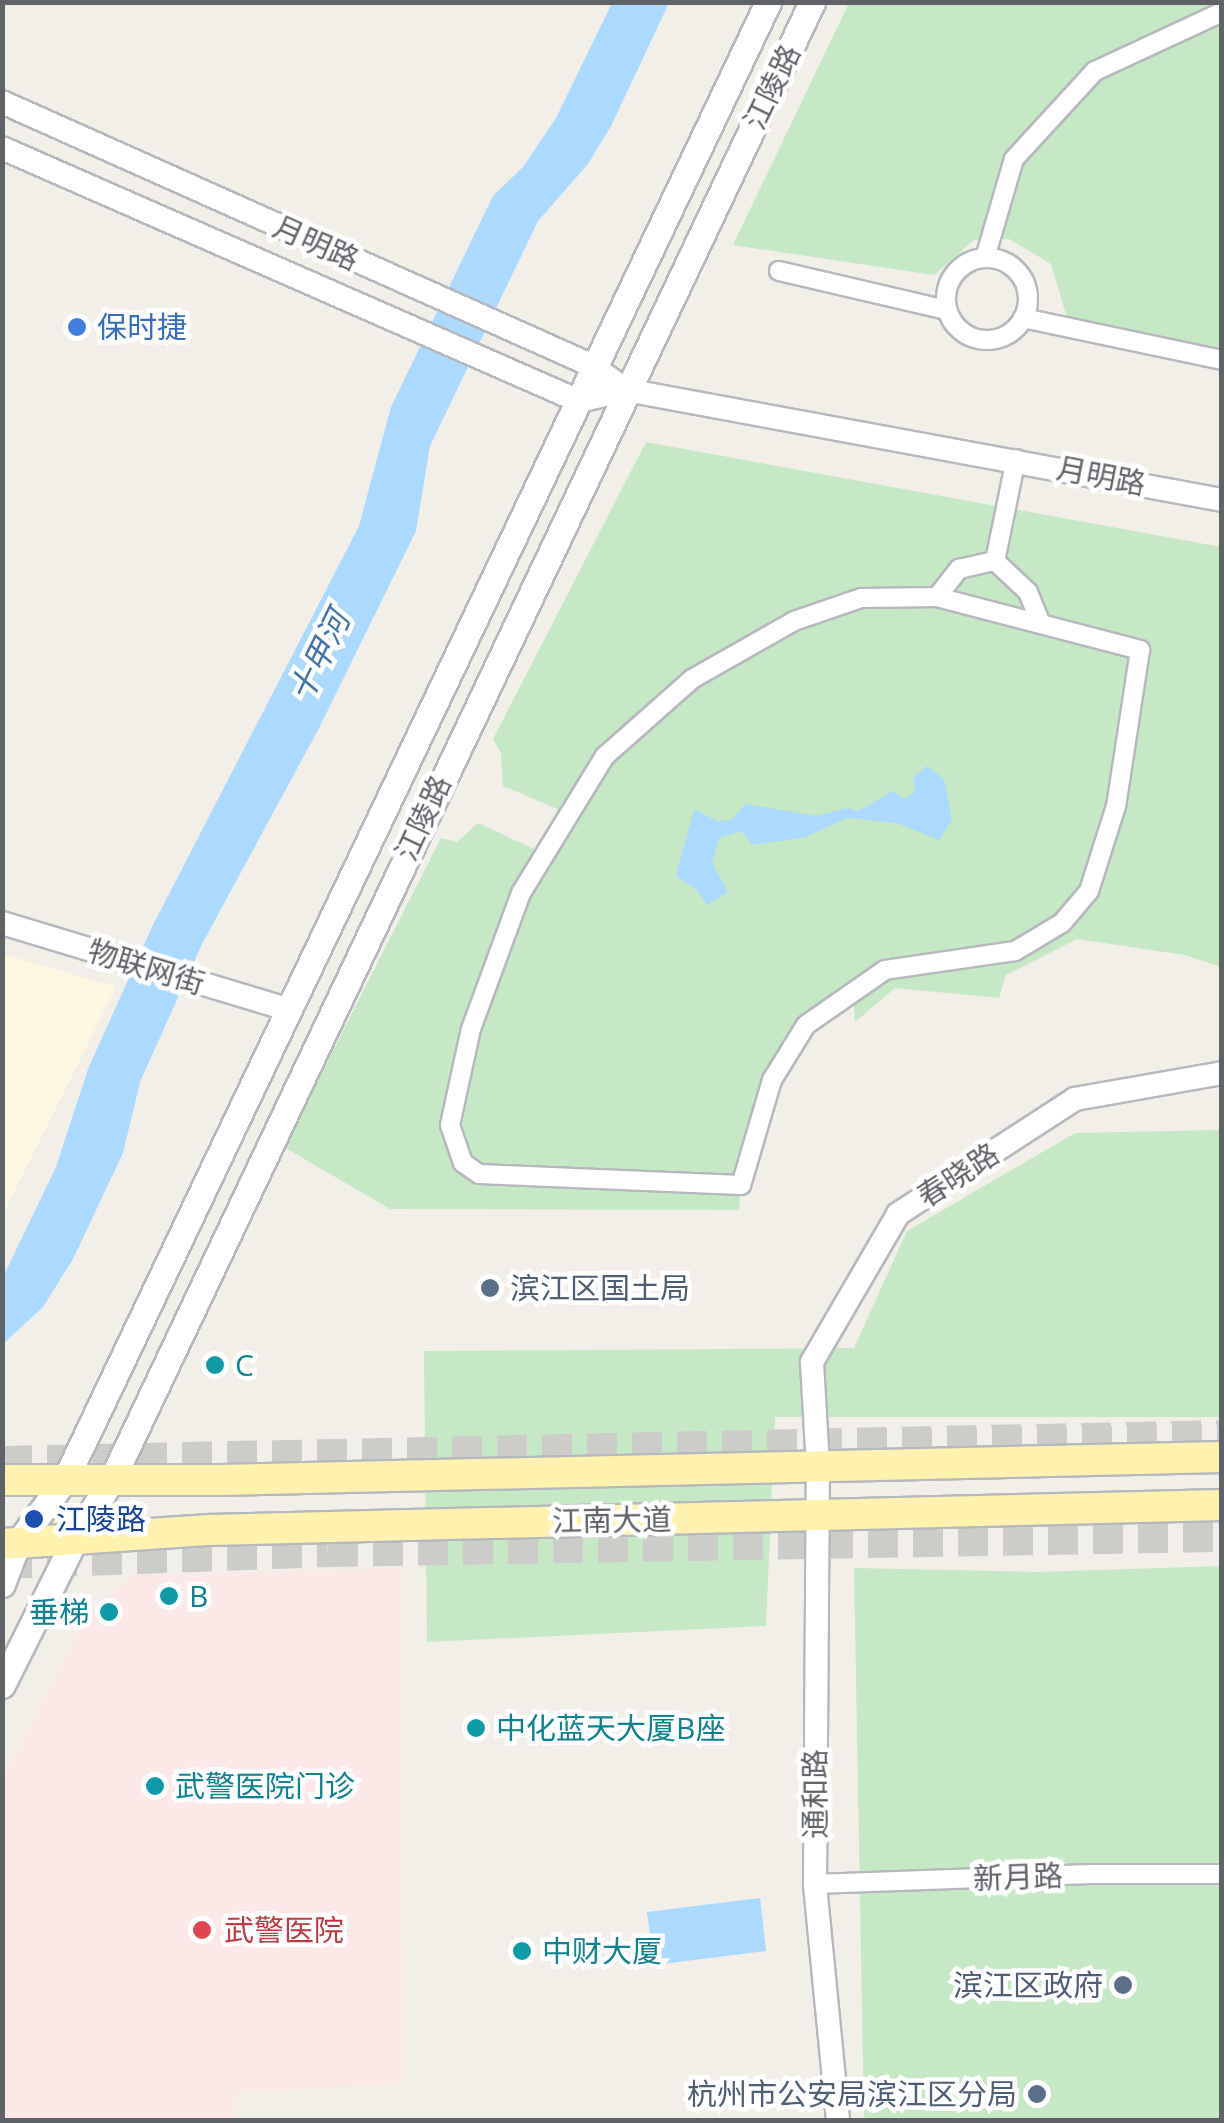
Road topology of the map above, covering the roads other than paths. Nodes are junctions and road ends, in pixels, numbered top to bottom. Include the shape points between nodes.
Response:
1 (768, 2) edge
2 (812, 2) edge
3 (1222, 12) edge
4 (2, 102) edge
5 (2, 148) edge
6 (984, 258) junction
7 (779, 271) dead end
8 (947, 310) junction
9 (1023, 318) junction
10 (1222, 360) edge
11 (593, 366) junction
12 (626, 390) junction
13 (580, 401) junction
14 (1016, 459) junction
15 (1222, 500) edge
16 (995, 561) junction
17 (937, 597) junction
18 (1040, 621) junction
19 (2, 922) edge
20 (290, 1010) junction
21 (1222, 1073) edge
22 (1222, 1457) edge
23 (818, 1466) junction
24 (112, 1477) junction
25 (66, 1478) junction
26 (2, 1480) edge
27 (1222, 1505) edge
28 (816, 1515) junction
29 (76, 1537) junction
30 (10, 1544) edge
31 (2, 1584) edge
32 (2, 1685) edge
33 (1222, 1874) edge
34 (815, 1884) junction
35 (838, 2120) edge

1 - 11 main road, 江陵路
2 - 12 main road, 江陵路
3 - 6 street via 1095,71 1014,159
4 - 11 street, 月明路
5 - 13 street, 月明路
6 - 8 street via 953,275
6 - 9 street via 1008,264 1024,282
7 - 8 street
8 - 9 street via 963,332 990,340
9 - 10 street
11 - 12 street, 月明路
11 - 13 main road, 江陵路
12 - 13 street, 月明路
12 - 14 street, 月明路
12 - 24 main road, 江陵路
13 - 20 main road, 江陵路
14 - 15 street, 月明路
14 - 16 street
16 - 17 street via 959,569
16 - 18 street via 1028,592
17 - 18 street
17 - 18 street via 861,598 794,621 692,679 606,756 521,893 471,1029 450,1125 463,1163 479,1174 741,1185 772,1080 806,1025 885,970 1014,951 1062,923 1089,891 1116,806 1140,650
19 - 20 street, 物联网街
20 - 25 main road, 江陵路
21 - 23 street, 春晓路 via 1075,1099 898,1214 812,1362
22 - 23 main road, 江南大道
23 - 24 main road, 江南大道
23 - 28 street, 通和路
24 - 25 main road, 江南大道
24 - 29 main road, 江陵路
25 - 26 main road, 江南大道
25 - 30 main road, 江陵路
27 - 28 main road, 江南大道
28 - 29 main road, 江南大道
28 - 34 street, 通和路
29 - 30 main road, 江南大道
29 - 32 main road, 江陵路
30 - 31 main road, 江陵路
33 - 34 street, 新月路
34 - 35 street, 通和路

